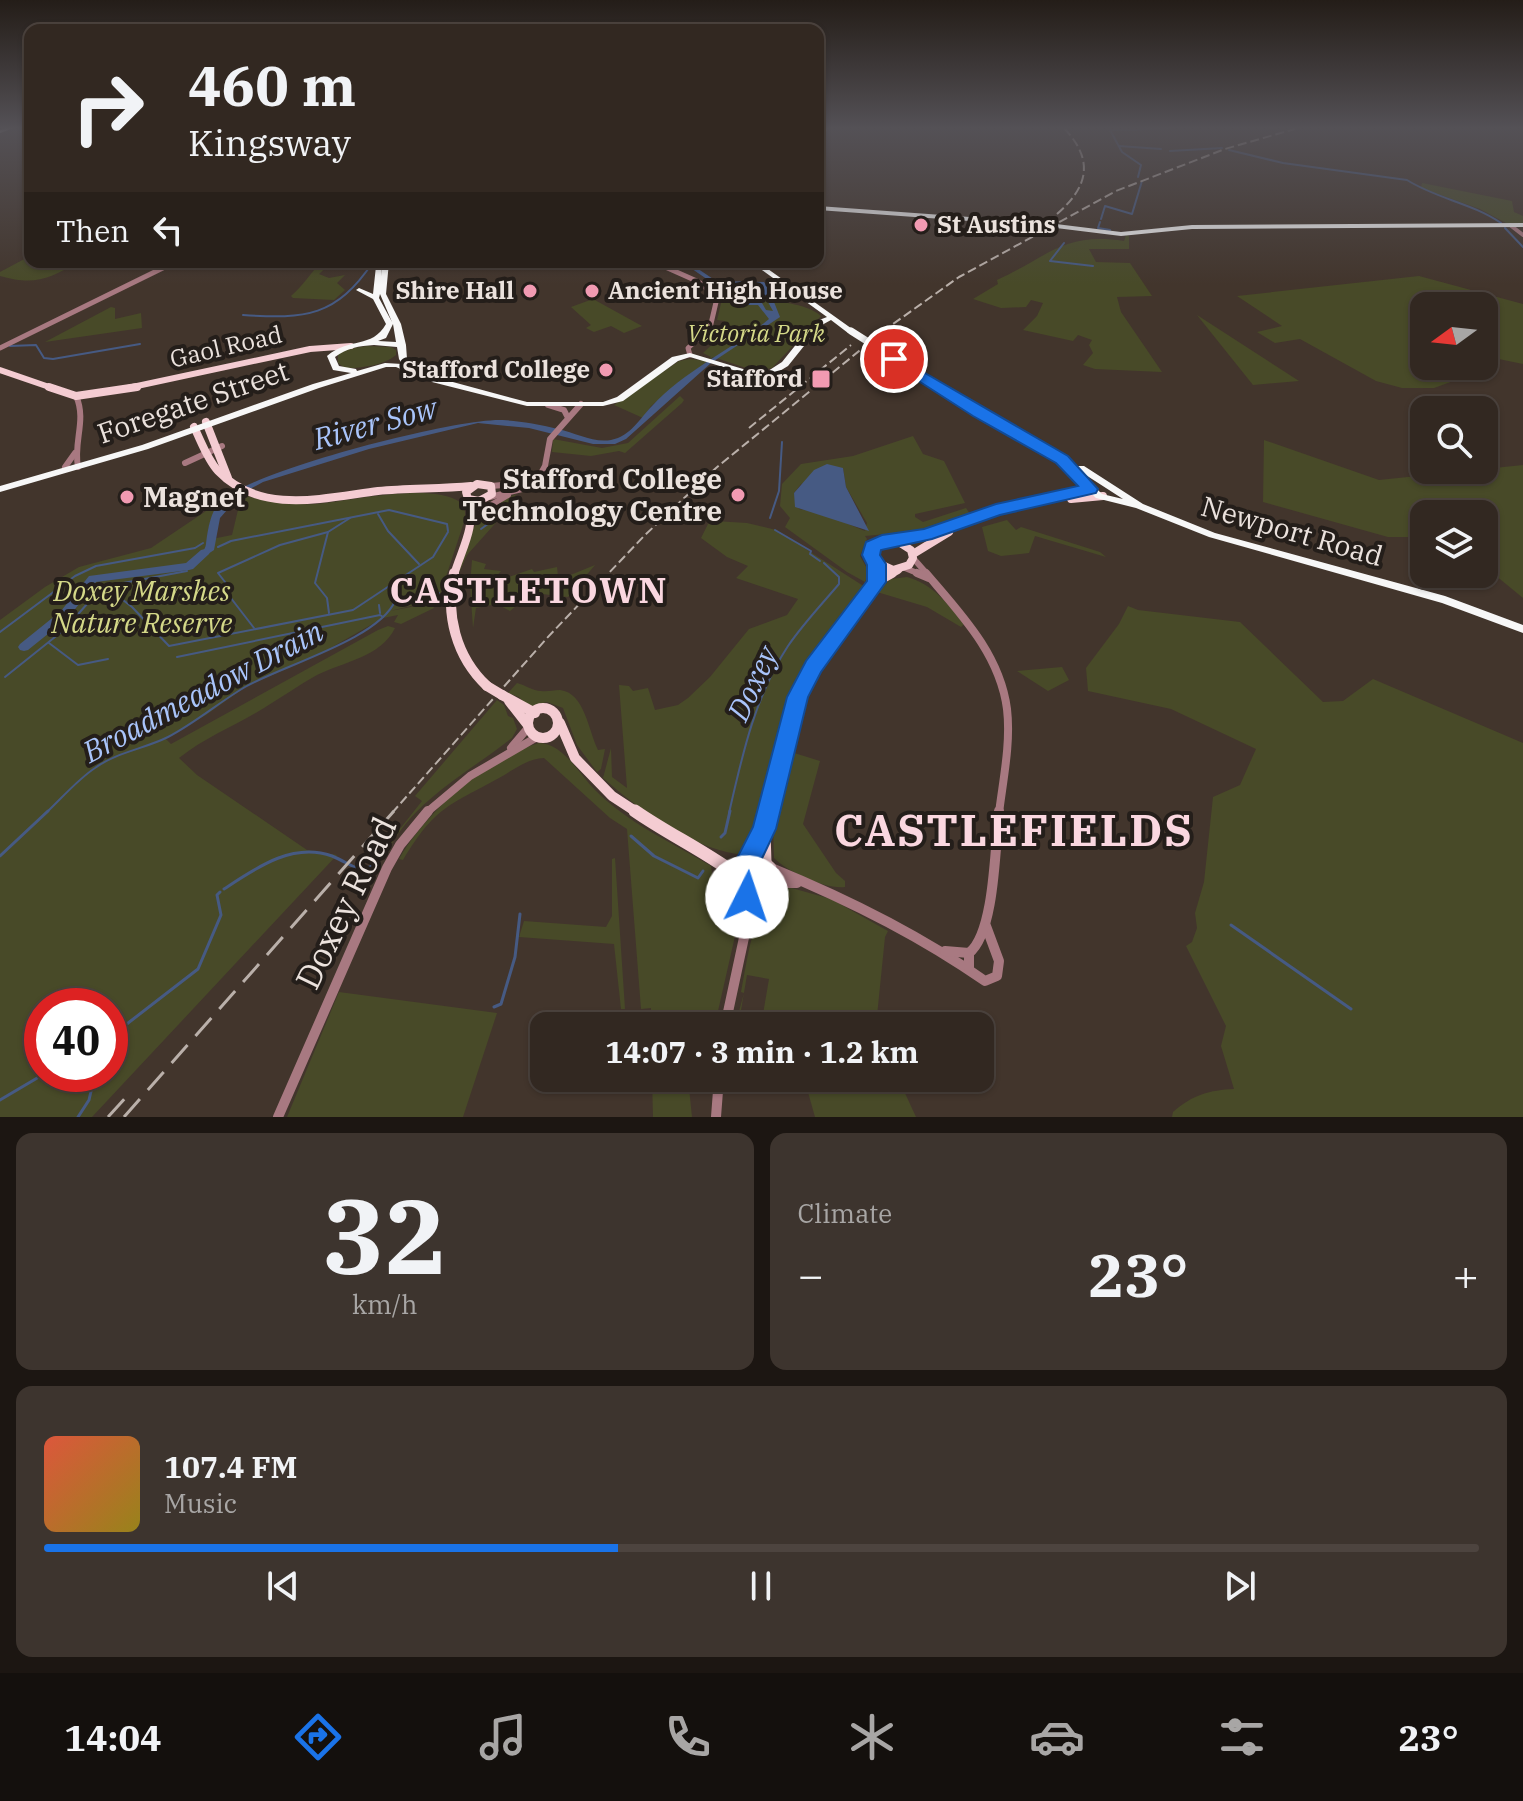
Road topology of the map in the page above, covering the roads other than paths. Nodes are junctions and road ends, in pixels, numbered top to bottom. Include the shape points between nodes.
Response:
1 (824, 208) edge
2 (1510, 225) junction
3 (1523, 225) edge
4 (1523, 234) edge
5 (163, 268) edge
6 (381, 268) edge
7 (383, 268) edge
8 (666, 268) edge
9 (762, 268) edge
10 (383, 276) junction
11 (390, 285) junction
12 (359, 290) dead end
13 (376, 298) junction
14 (831, 318) junction
15 (355, 345) junction
16 (336, 346) junction
17 (0, 348) edge
18 (317, 348) junction
19 (402, 348) junction
20 (690, 355) junction
21 (333, 362) junction
22 (385, 365) junction
23 (371, 369) junction
24 (409, 369) junction
25 (0, 370) edge
26 (76, 396) junction
27 (516, 399) junction
28 (570, 402) junction
29 (583, 402) junction
30 (548, 405) junction
31 (567, 416) junction
32 (995, 421) junction
33 (206, 424) junction
34 (561, 426) junction
35 (195, 428) junction
36 (1040, 443) junction
37 (215, 449) junction
38 (75, 453) junction
39 (1051, 453) junction
40 (185, 463) dead end
41 (78, 466) junction
42 (61, 468) junction
43 (535, 480) junction
44 (471, 486) junction
45 (491, 486) junction
46 (0, 488) edge
47 (1090, 488) junction
48 (419, 489) junction
49 (517, 490) junction
50 (1104, 490) junction
51 (467, 498) junction
52 (488, 498) junction
53 (472, 518) junction
54 (897, 541) junction
55 (913, 556) junction
56 (877, 564) junction
57 (902, 569) junction
58 (929, 578) junction
59 (876, 582) junction
60 (1523, 629) edge
61 (504, 697) junction
62 (535, 713) junction
63 (560, 723) junction
64 (533, 732) junction
65 (568, 748) junction
66 (764, 829) junction
67 (720, 861) junction
68 (748, 862) junction
69 (768, 865) junction
70 (746, 882) junction
71 (803, 883) junction
72 (766, 885) junction
73 (748, 919) junction
74 (986, 924) junction
75 (973, 950) junction
76 (942, 951) junction
77 (993, 951) junction
78 (969, 969) junction
79 (728, 1012) edge
80 (718, 1092) edge
81 (278, 1117) edge
82 (716, 1117) edge

1 - 2 highway, bridge via 1118,234 1183,227
2 - 3 highway
2 - 4 street
5 - 17 street
6 - 13 highway
7 - 10 highway
8 - 20 street via 699,282 717,302 706,338 688,348
9 - 14 highway, Newport Road
10 - 11 highway
10 - 11 highway
11 - 19 highway
12 - 13 highway
13 - 15 highway, Foregate Street via 389,327 381,338
14 - 20 highway via 814,327 777,369 760,375
14 - 32 highway, Newport Road, bridge
15 - 16 main road, Gaol Road
15 - 19 highway
15 - 21 highway, Foregate Street
16 - 18 main road, Gaol Road
16 - 21 highway
18 - 21 main road, Gaol Road
18 - 26 main road, Gaol Road
19 - 22 highway via 395,361
19 - 24 highway
20 - 29 highway via 675,359 611,402
21 - 23 highway via 348,371
21 - 33 highway, Foregate Street via 333,375 324,381
22 - 23 highway, Foregate Street
22 - 24 highway
23 - 33 highway, Foregate Street
24 - 27 highway
25 - 26 main road
26 - 38 street via 83,411
27 - 28 highway
27 - 30 highway
28 - 29 highway
28 - 30 highway
28 - 31 street
29 - 34 street
30 - 31 street
31 - 34 street
32 - 36 highway, Newport Road
32 - 39 highway, Newport Road
33 - 35 highway, Foregate Street
33 - 37 main road
34 - 43 street via 550,439 544,471
35 - 37 main road
35 - 41 highway, Foregate Street
36 - 39 highway
36 - 50 highway, Newport Road via 1076,464
37 - 40 street
37 - 48 main road via 217,471 273,498 316,500
38 - 41 street
38 - 42 street
39 - 47 highway, Newport Road
41 - 42 highway, Foregate Street
41 - 46 highway
42 - 46 highway, Foregate Street
43 - 45 street
43 - 49 street
44 - 45 main road
44 - 48 main road
44 - 51 main road
45 - 52 main road
47 - 50 highway, Newport Road
47 - 54 main road
48 - 51 main road
49 - 52 street
49 - 53 street
50 - 55 main road via 998,514 930,541
50 - 60 highway, Newport Road via 1199,531 1445,600
51 - 52 main road
51 - 53 main road
52 - 53 main road
53 - 61 main road, bridge via 453,577 452,617 464,659
54 - 55 main road
54 - 56 main road via 873,547
55 - 57 main road
55 - 58 street
56 - 57 main road
56 - 59 main road
57 - 58 street
57 - 59 main road
58 - 74 street via 987,650 1007,708
59 - 66 main road via 805,681
61 - 62 main road
61 - 64 main road
62 - 63 main road via 555,712
62 - 64 main road
63 - 64 main road via 554,732
63 - 65 main road
64 - 65 main road
64 - 81 street, Doxey Road via 435,802 406,833
65 - 67 main road via 590,776 642,819
66 - 68 main road
66 - 69 main road
67 - 68 main road
67 - 70 main road
68 - 69 main road
68 - 70 main road via 743,870
69 - 71 street
69 - 72 main road
70 - 72 main road via 758,888
70 - 73 street
71 - 72 street
71 - 76 street via 847,899
72 - 73 street
73 - 79 street
74 - 75 street
74 - 77 street
75 - 76 street
75 - 77 street
75 - 78 street
76 - 78 street
77 - 78 street via 1000,966 993,979 980,979
80 - 82 street

